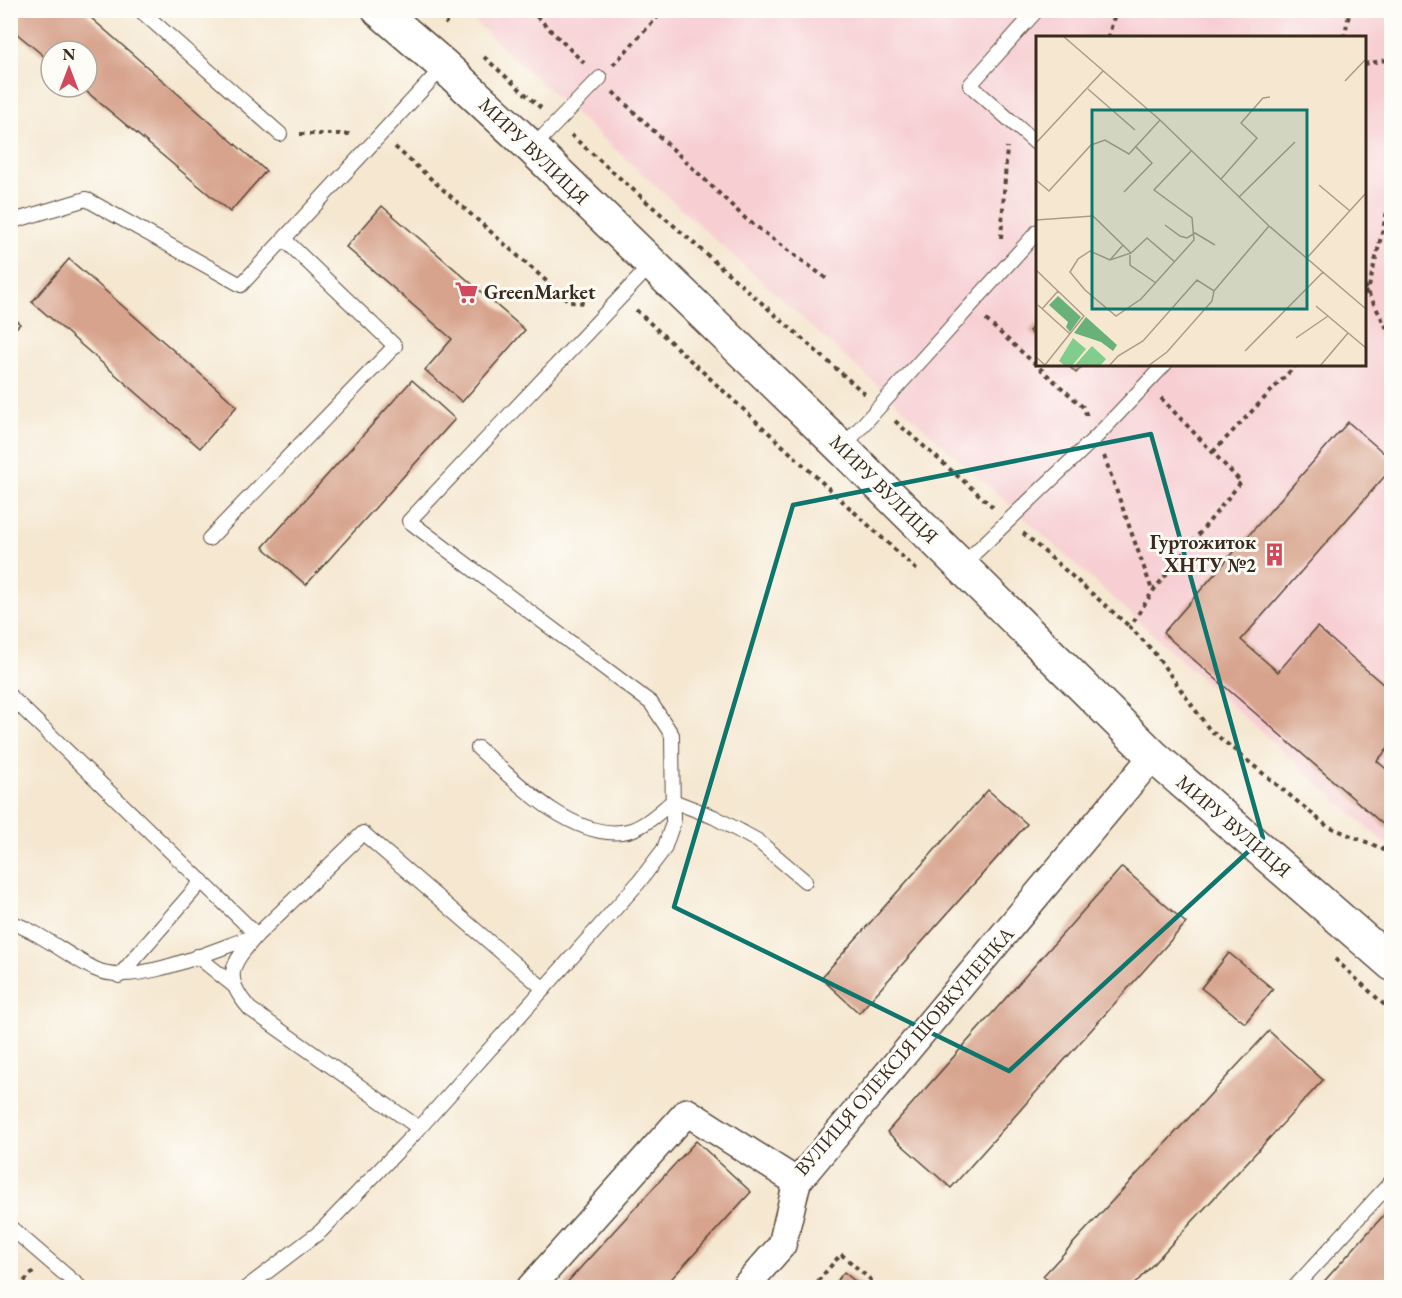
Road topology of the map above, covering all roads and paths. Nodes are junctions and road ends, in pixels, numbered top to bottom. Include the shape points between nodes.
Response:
1 (140, 10) edge
2 (379, 10) edge
3 (432, 10) edge
4 (530, 10) edge
5 (664, 10) edge
6 (1037, 10) edge
7 (1116, 10) edge
8 (1350, 10) edge
9 (450, 27) dead end
10 (1109, 36) edge
11 (1344, 36) edge
12 (476, 50) dead end
13 (1392, 59) edge
14 (1366, 64) edge
15 (444, 66) junction
16 (600, 78) junction
17 (1009, 120) junction
18 (557, 122) junction
19 (280, 134) joint
20 (381, 134) junction
21 (1036, 143) edge
22 (532, 148) junction
23 (1392, 191) edge
24 (10, 222) edge
25 (1036, 233) edge
26 (284, 239) junction
27 (652, 264) junction
28 (998, 276) junction
29 (827, 279) dead end
30 (1366, 293) edge
31 (615, 303) junction
32 (971, 306) junction
33 (1392, 338) edge
34 (1036, 365) edge
35 (1038, 366) edge
36 (1163, 366) edge
37 (1295, 366) edge
38 (1146, 383) junction
39 (880, 407) junction
40 (1097, 436) junction
41 (843, 448) junction
42 (1213, 453) junction
43 (1009, 520) junction
44 (209, 539) dead end
45 (961, 566) junction
46 (1153, 591) junction
47 (1130, 627) junction
48 (10, 696) edge
49 (478, 748) dead end
50 (1153, 756) junction
51 (673, 801) junction
52 (1392, 857) edge
53 (201, 881) junction
54 (805, 881) dead end
55 (10, 922) edge
56 (257, 935) junction
57 (197, 956) junction
58 (1392, 964) edge
59 (119, 976) junction
60 (233, 985) junction
61 (544, 989) junction
62 (419, 1128) junction
63 (1392, 1181) edge
64 (797, 1182) junction
65 (10, 1227) edge
66 (81, 1287) edge
67 (246, 1287) edge
68 (530, 1287) edge
69 (744, 1287) edge
70 (812, 1287) edge
71 (879, 1287) edge
72 (1294, 1287) edge

1 - 19 lane
2 - 15 street, МИРУ ВУЛИЦЯ
3 - 9 path
4 - 16 path
5 - 16 path
6 - 17 lane via 970,85
7 - 10 path
8 - 11 path
12 - 18 path
13 - 14 path
15 - 20 lane
15 - 22 street, МИРУ ВУЛИЦЯ
16 - 18 lane
16 - 29 path via 746,219
17 - 21 lane
17 - 28 path
18 - 22 lane
18 - 39 path
19 - 20 path
20 - 26 lane
20 - 31 path via 570,303
22 - 27 street, МИРУ ВУЛИЦЯ
23 - 30 path
24 - 26 lane via 86,199 241,285
25 - 28 lane
26 - 44 lane via 395,346
27 - 31 lane
27 - 41 street, МИРУ ВУЛИЦЯ
28 - 32 lane
30 - 33 path
31 - 51 lane via 409,521 651,703 672,735
32 - 34 path
32 - 39 lane
35 - 40 path via 1083,407
36 - 38 lane
37 - 42 path
38 - 40 lane
38 - 42 path
39 - 41 lane
39 - 43 path
40 - 43 lane
40 - 46 path
41 - 45 street, МИРУ ВУЛИЦЯ
42 - 46 path via 1241,482
43 - 45 lane
43 - 47 path
45 - 50 street, МИРУ ВУЛИЦЯ
46 - 47 path
47 - 52 path via 1153,651 1209,729 1327,826 1381,848
48 - 53 lane
49 - 51 lane via 531,795 573,821 601,831 623,832 642,826
50 - 58 street, МИРУ ВУЛИЦЯ
50 - 64 street, ВУЛИЦЯ ОЛЕКСІЯ ШОВКУНЕНКА
51 - 54 lane via 714,816 758,841
51 - 61 lane via 673,823 664,849
53 - 56 lane
53 - 59 lane
55 - 59 lane via 32,929 97,970
56 - 57 lane
56 - 60 lane via 236,959
56 - 61 lane via 363,833
57 - 59 lane via 146,973
57 - 60 lane
60 - 62 lane via 250,1009
61 - 62 lane
62 - 67 lane via 321,1231
63 - 72 lane
64 - 68 street, ВУЛИЦЯ ОЛЕКСІЯ ШОВКУНЕНКА via 687,1112
64 - 69 street via 782,1245
65 - 66 lane
70 - 71 path via 841,1254

